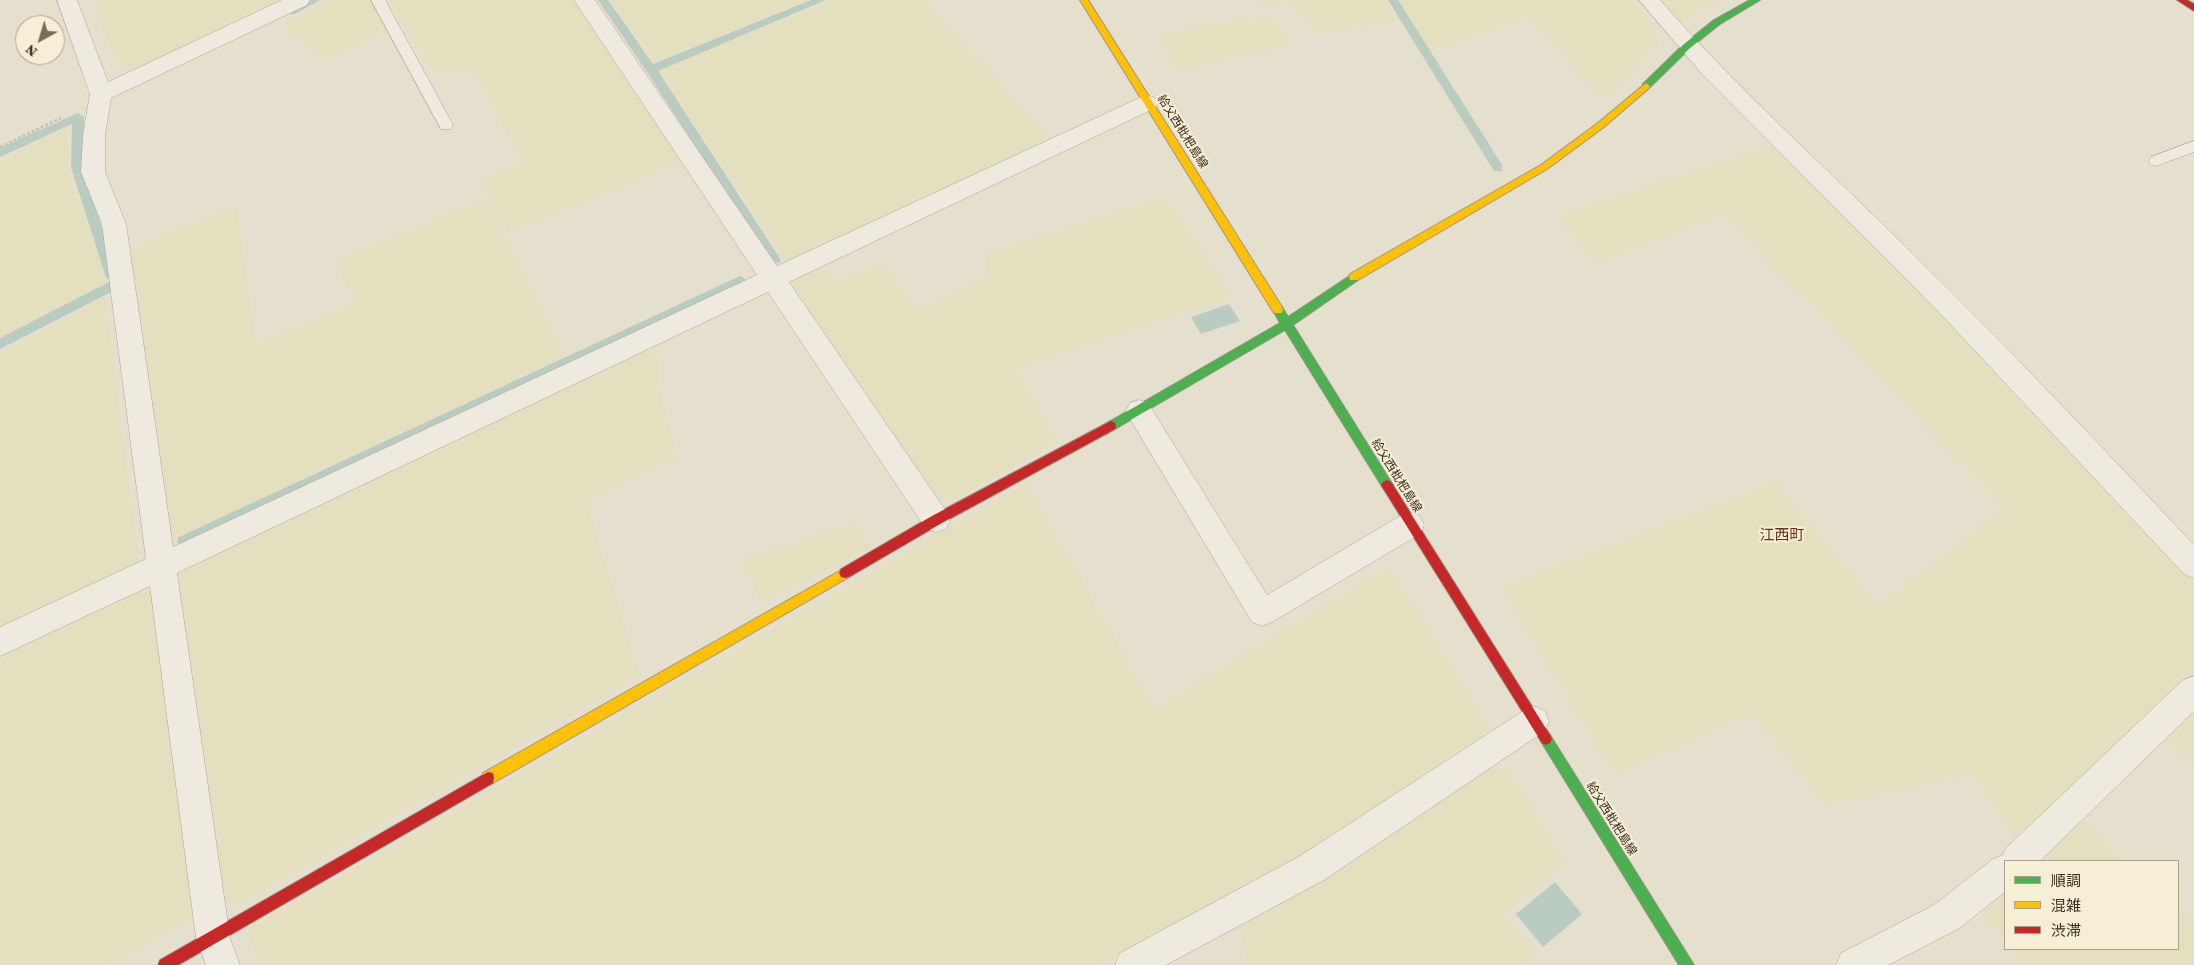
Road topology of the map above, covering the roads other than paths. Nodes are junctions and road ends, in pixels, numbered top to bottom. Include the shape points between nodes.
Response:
1 (68, 0) edge
2 (300, 0) edge
3 (378, 0) edge
4 (584, 0) edge
5 (1084, 0) edge
6 (1649, 0) edge
7 (1756, 0) edge
8 (2181, 0) edge
9 (2194, 8) edge
10 (1687, 46) junction
11 (101, 97) junction
12 (1147, 103) junction
13 (446, 125) dead end
14 (2194, 146) edge
15 (2156, 161) dead end
16 (772, 279) junction
17 (1285, 325) junction
18 (1139, 411) junction
19 (936, 520) junction
20 (1410, 525) junction
21 (2194, 565) edge
22 (162, 566) junction
23 (0, 642) edge
24 (2194, 690) edge
25 (1534, 721) junction
26 (2017, 860) edge
27 (2004, 872) edge
28 (218, 952) edge
29 (165, 965) edge
30 (1132, 965) edge
31 (1687, 965) edge
32 (1853, 965) edge

1 - 11 street
2 - 11 street
3 - 13 lane
4 - 16 street
5 - 12 street, 給父西枇杷島線
6 - 10 street
7 - 10 street via 1717,22
8 - 9 street
10 - 17 street via 1623,106 1544,167 1350,280
10 - 21 street via 1909,265
11 - 22 street via 94,134 94,172 114,224
12 - 16 street
12 - 17 street, 給父西枇杷島線
14 - 15 lane
16 - 19 street
16 - 22 street
17 - 18 street
17 - 20 street, 給父西枇杷島線
18 - 19 street
18 - 20 street via 1262,613
19 - 28 street
20 - 25 street, 給父西枇杷島線
22 - 23 street
22 - 28 street
24 - 26 street
25 - 30 street via 1312,868
25 - 31 street, 給父西枇杷島線
27 - 32 street via 1946,917
28 - 29 street

